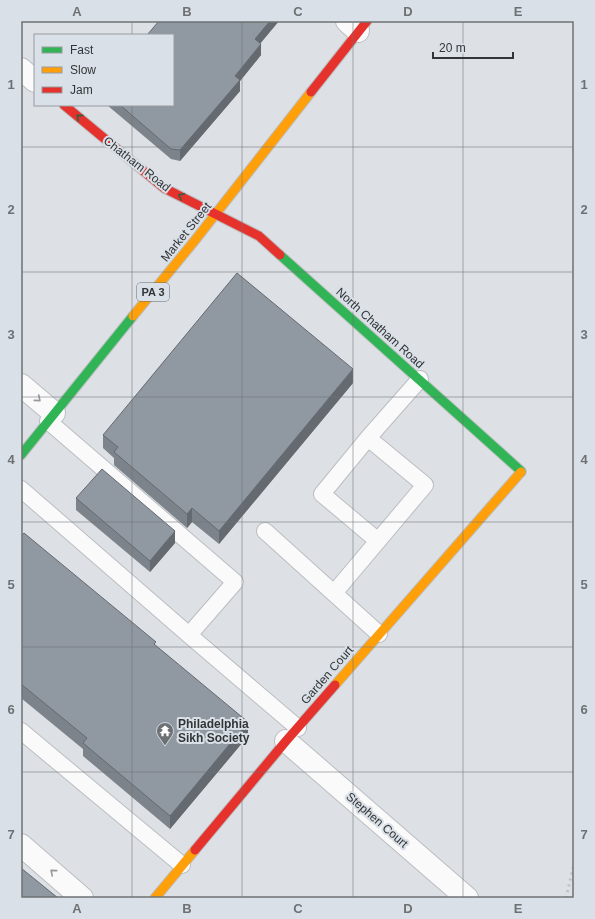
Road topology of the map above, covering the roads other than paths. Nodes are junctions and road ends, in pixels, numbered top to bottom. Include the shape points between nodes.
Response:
1 (357, 24) edge
2 (21, 69) edge
3 (34, 80) edge
4 (65, 106) edge
5 (216, 214) junction
6 (420, 379) junction
7 (21, 385) edge
8 (51, 417) junction
9 (368, 438) junction
10 (21, 455) edge
11 (521, 471) joint
12 (21, 488) edge
13 (265, 531) dead end
14 (378, 541) junction
15 (334, 593) junction
16 (379, 634) junction
17 (189, 635) junction
18 (21, 731) edge
19 (292, 735) junction
20 (21, 845) edge
21 (182, 865) junction
22 (82, 898) edge
23 (155, 898) edge
24 (467, 898) edge

1 - 5 street, Market Street / PA 3
2 - 3 street
5 -> 4 street, Chatham Road via 164,188
5 - 6 street, North Chatham Road via 259,236
5 - 8 street, Market Street / PA 3
6 - 9 lane
6 - 11 street, North Chatham Road
7 -> 8 street
8 - 10 street, Market Street / PA 3
8 - 17 lane via 234,582
9 - 14 lane via 322,494
9 - 14 lane via 425,485
11 - 16 street, Garden Court
12 - 17 lane
13 - 15 lane
14 - 15 lane
15 - 16 lane
16 - 19 street, Garden Court
17 - 19 lane
18 - 21 lane
19 - 21 street, Garden Court
19 - 24 street, Stephen Court
22 -> 20 street
21 - 23 street, Garden Court

